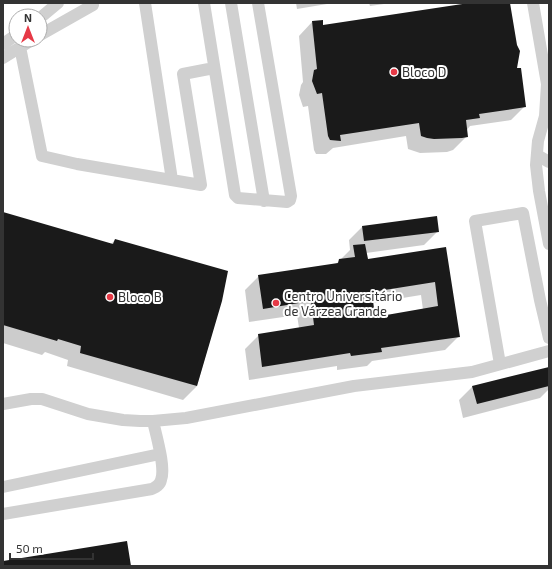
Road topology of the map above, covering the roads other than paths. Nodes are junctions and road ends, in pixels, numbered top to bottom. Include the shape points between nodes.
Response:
1 (58, 3) edge
2 (145, 3) edge
3 (204, 3) edge
4 (232, 3) edge
5 (258, 3) edge
6 (533, 3) edge
7 (94, 4) edge
8 (48, 11) edge
9 (48, 30) edge
10 (18, 48) edge
11 (20, 48) edge
12 (3, 58) edge
13 (214, 68) junction
14 (537, 155) junction
15 (549, 162) edge
16 (172, 180) junction
17 (264, 201) junction
18 (545, 201) edge
19 (549, 244) edge
20 (549, 338) edge
21 (549, 351) edge
22 (500, 364) junction
23 (3, 404) edge
24 (153, 421) junction
25 (160, 454) junction
26 (3, 486) edge
27 (3, 514) edge

1 - 8 street
2 - 16 street
3 - 13 street
4 - 17 street
5 - 17 street via 290,196 287,202
6 - 14 street via 547,84 545,116
7 - 9 street
10 - 12 street
11 - 16 street via 42,156
13 - 16 street via 183,74 201,185
13 - 17 street via 235,195 238,198
14 - 15 street
14 - 18 street via 536,170
18 - 19 street
20 - 22 street via 523,213 475,221
21 - 22 street
22 - 24 street via 468,373 354,386 186,418
23 - 24 street via 42,399 88,414 123,420
24 - 25 street
25 - 26 street
25 - 27 street via 162,479 152,489

